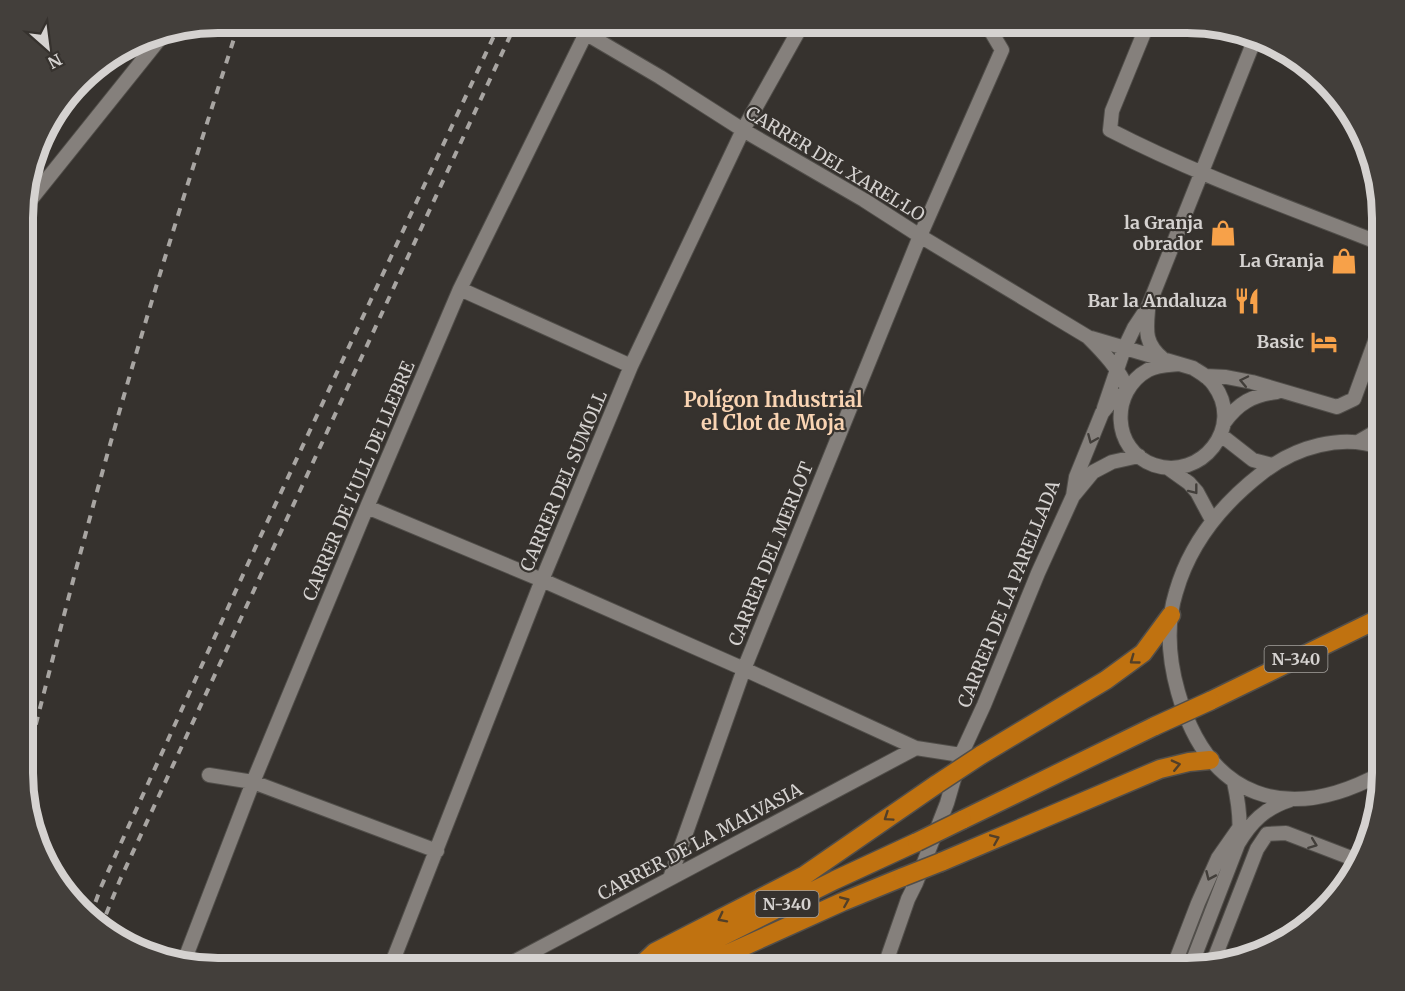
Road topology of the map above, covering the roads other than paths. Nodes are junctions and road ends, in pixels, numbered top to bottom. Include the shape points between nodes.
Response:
1 (586, 33) edge
2 (595, 33) edge
3 (797, 33) edge
4 (992, 33) edge
5 (1144, 33) edge
6 (155, 44) edge
7 (1252, 45) edge
8 (743, 130) junction
9 (1202, 172) junction
10 (35, 194) edge
11 (920, 236) junction
12 (1372, 240) edge
13 (460, 289) junction
14 (1148, 308) junction
15 (1088, 337) junction
16 (1124, 349) junction
17 (1372, 350) edge
18 (1165, 360) junction
19 (1179, 364) junction
20 (631, 366) junction
21 (1117, 370) junction
22 (1205, 376) junction
23 (1282, 391) junction
24 (1126, 392) junction
25 (1102, 412) junction
26 (1222, 429) junction
27 (1372, 434) edge
28 (1358, 442) junction
29 (1372, 444) edge
30 (1138, 456) junction
31 (1272, 465) junction
32 (1168, 468) junction
33 (1073, 496) junction
34 (367, 507) junction
35 (1212, 520) junction
36 (542, 580) junction
37 (1171, 615) junction
38 (1372, 622) edge
39 (744, 669) junction
40 (916, 748) junction
41 (961, 755) junction
42 (1210, 760) junction
43 (209, 775) dead end
44 (1372, 779) edge
45 (253, 782) junction
46 (1234, 782) junction
47 (1292, 800) junction
48 (1259, 817) junction
49 (1240, 826) junction
50 (1238, 844) junction
51 (437, 851) junction
52 (1351, 858) edge
53 (670, 879) junction
54 (1221, 940) junction
55 (187, 955) edge
56 (1216, 955) edge
57 (1194, 957) edge
58 (394, 958) edge
59 (521, 958) edge
60 (649, 958) edge
61 (679, 958) edge
62 (718, 958) edge
63 (887, 958) edge
64 (1177, 958) edge

1 - 13 street, CARRER DE L'ULL DE LLEBRE
2 - 8 street, CARRER DEL XAREL·LO
3 - 8 street, CARRER DEL SUMOLL
4 - 11 street, CARRER DEL MERLOT via 1002,50
5 - 9 street via 1112,111 1110,130
6 - 10 street
7 - 9 street, CARRER DE LA PARELLADA
8 - 11 street, CARRER DEL XAREL·LO
8 - 20 street, CARRER DEL SUMOLL
9 - 12 street
9 - 14 street, CARRER DE LA PARELLADA
11 - 15 street, CARRER DEL XAREL·LO
11 - 39 street, CARRER DEL MERLOT
13 - 20 street
13 - 34 street, CARRER DE L'ULL DE LLEBRE
14 - 16 street, CARRER DE LA PARELLADA
14 - 18 street, CARRER DE LA PARELLADA via 1147,336 1155,352
15 - 16 street
15 - 21 street
16 - 18 street
16 - 21 street, CARRER DE LA PARELLADA
17 - 23 street via 1354,399 1337,407
18 - 19 street
19 - 22 street
19 - 24 street via 1149,370
20 - 36 street, CARRER DEL SUMOLL
21 - 24 street
21 - 25 street, CARRER DE LA PARELLADA
23 -> 22 street via 1252,382
22 - 26 street via 1221,397
23 - 26 street via 1245,402 1233,411
24 - 25 street, CARRER DE LA PARELLADA
24 - 30 street via 1120,410 1121,427
25 -> 33 street, CARRER DE LA PARELLADA via 1076,477
26 - 31 street via 1253,460
26 - 32 street via 1212,449 1200,460
27 - 28 street
28 - 29 street
28 - 31 street via 1314,446
30 - 32 street
30 - 33 street via 1112,462 1093,472
31 - 35 street
32 -> 35 street via 1197,492
33 - 41 street, CARRER DE LA PARELLADA
34 - 36 street
34 - 45 street, CARRER DE L'ULL DE LLEBRE
35 - 37 street via 1182,575
36 - 39 street
36 - 51 street, CARRER DEL SUMOLL
37 - 42 street via 1176,686 1183,710
37 -> 60 highway, bridge via 1143,653 1106,680 981,755 805,875
38 - 61 highway, N-340, bridge
39 - 40 street
39 - 53 street, CARRER DEL MERLOT
40 - 41 street
40 - 53 street, CARRER DE LA MALVASIA
41 - 63 street, CARRER DE LA PARELLADA via 947,803
42 - 46 street
62 -> 42 highway, bridge via 1160,769
43 - 45 street
44 - 47 street via 1332,794
45 - 51 street
45 - 55 street, CARRER DE L'ULL DE LLEBRE
46 - 47 street via 1246,789
46 - 49 street
47 - 48 street
48 - 50 street
48 - 54 street via 1234,880
49 - 50 street
49 -> 64 street via 1218,858
50 - 57 street
51 - 58 street, CARRER DEL SUMOLL
54 -> 52 street via 1257,849 1267,834 1286,833
53 - 59 street, CARRER DE LA MALVASIA
54 - 56 street

